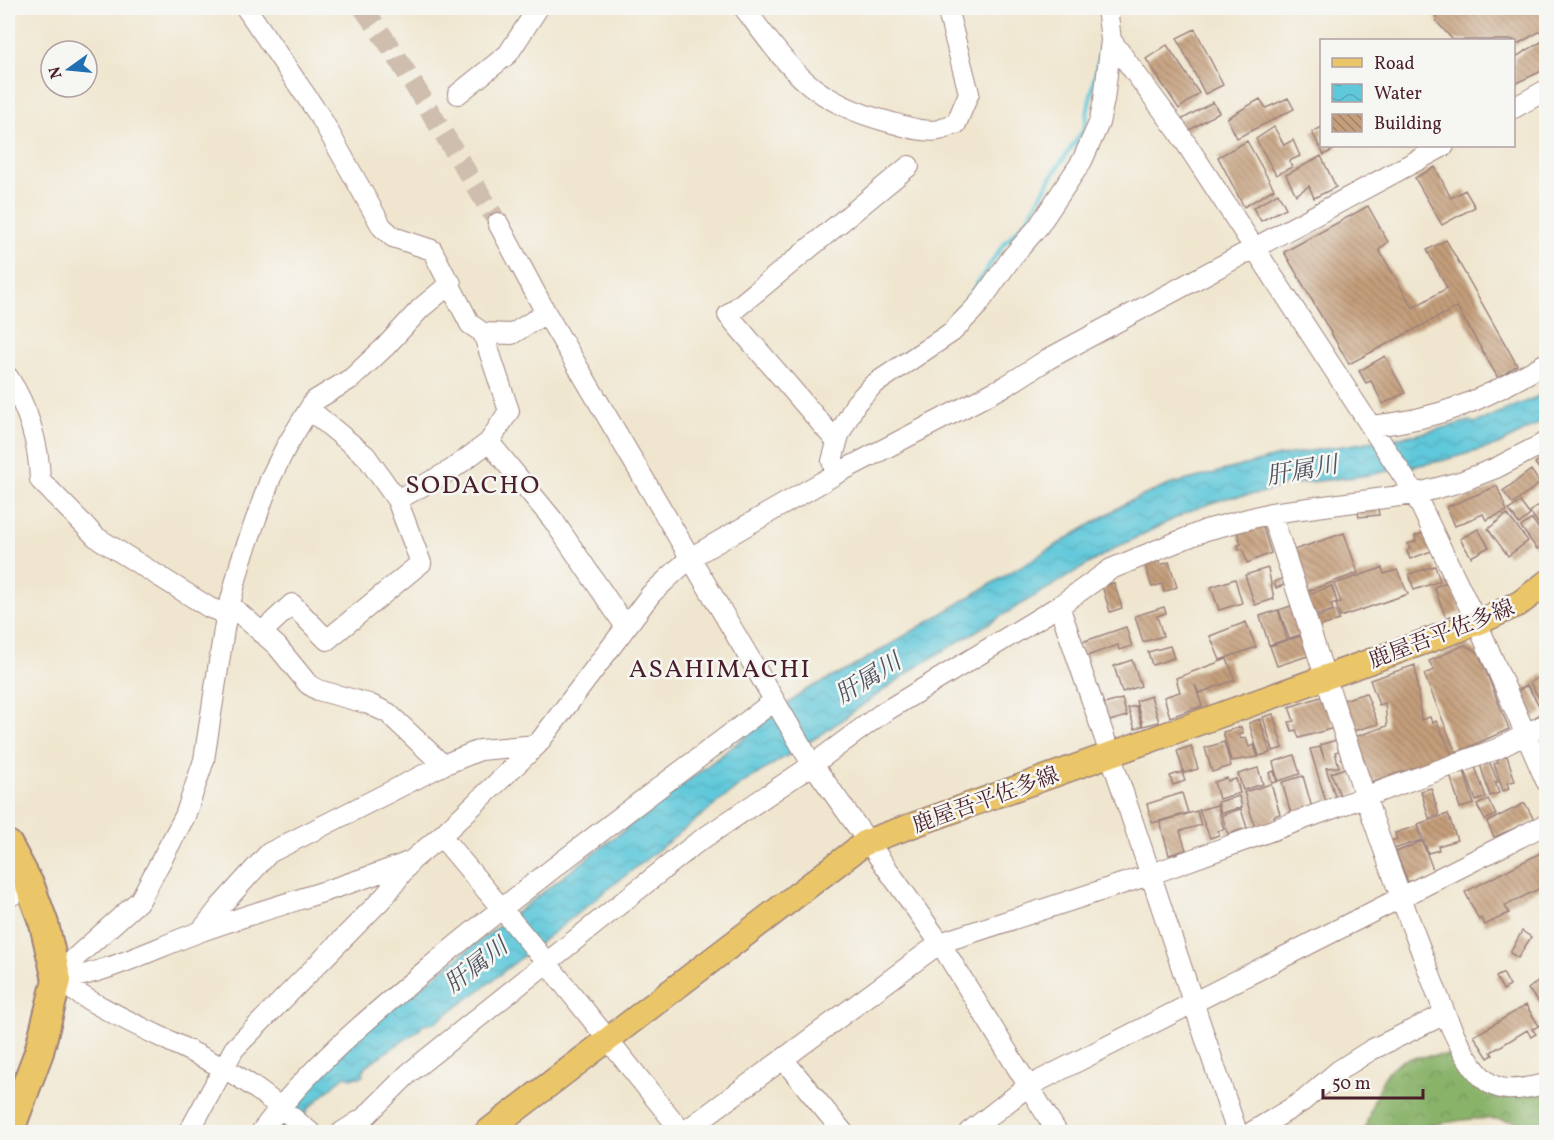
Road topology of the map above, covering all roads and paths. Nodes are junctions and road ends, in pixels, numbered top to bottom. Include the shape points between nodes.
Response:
1 (246, 8) edge
2 (538, 8) edge
3 (744, 8) edge
4 (947, 8) edge
5 (1107, 8) edge
6 (1111, 40) junction
7 (1546, 90) edge
8 (458, 94) dead end
9 (1515, 107) edge
10 (1442, 147) edge
11 (909, 166) dead end
12 (498, 223) tunnel mouth
13 (1256, 247) junction
14 (451, 283) junction
15 (546, 313) junction
16 (483, 333) junction
17 (1546, 363) edge
18 (8, 377) edge
19 (309, 409) junction
20 (1374, 431) junction
21 (489, 442) junction
22 (837, 442) junction
23 (1546, 442) edge
24 (836, 474) junction
25 (1413, 491) junction
26 (397, 500) junction
27 (1271, 513) junction
28 (690, 558) junction
29 (1546, 583) edge
30 (1059, 606) junction
31 (228, 609) junction
32 (1477, 623) junction
33 (626, 627) junction
34 (261, 633) junction
35 (1326, 677) junction
36 (776, 705) junction
37 (1546, 724) edge
38 (1526, 735) junction
39 (537, 745) junction
40 (1111, 754) junction
41 (811, 762) junction
42 (443, 765) junction
43 (1546, 781) edge
44 (1367, 795) junction
45 (1546, 824) edge
46 (441, 836) junction
47 (866, 842) junction
48 (8, 845) edge
49 (411, 861) junction
50 (1149, 874) junction
51 (19, 891) edge
52 (1401, 900) junction
53 (504, 911) junction
54 (201, 931) junction
55 (940, 943) junction
56 (544, 960) junction
57 (57, 980) junction
58 (1193, 1005) junction
59 (1445, 1014) junction
60 (609, 1041) junction
61 (783, 1059) junction
62 (223, 1068) junction
63 (1546, 1084) edge
64 (1027, 1087) junction
65 (283, 1109) junction
66 (9, 1132) edge
67 (189, 1132) edge
68 (261, 1132) edge
69 (310, 1132) edge
70 (342, 1132) edge
71 (488, 1132) edge
72 (683, 1132) edge
73 (843, 1132) edge
74 (969, 1132) edge
75 (1057, 1132) edge
76 (1237, 1132) edge
77 (1251, 1132) edge

1 - 14 street via 321,118 382,227 393,237 432,250
2 - 8 street via 508,54
3 - 4 street via 788,67 834,103 865,116 917,129 939,130 956,124 969,93
5 - 6 street
6 - 13 street
6 - 22 street via 1099,123 1082,161 1038,227 978,305 952,332 873,385 856,403
7 - 9 street
10 - 13 street
11 - 22 street via 728,315
12 - 15 street
13 - 20 street
13 - 24 street via 1009,384
14 - 16 street via 470,324
14 - 19 street via 352,378 314,401
15 - 16 street via 512,334
15 - 28 street
16 - 21 street via 509,411
17 - 20 street via 1459,408
18 - 31 street via 39,452 40,480 56,497 96,537 210,608
19 - 26 street via 366,456
19 - 31 street via 271,477
20 - 25 street
21 - 26 street via 451,470
21 - 33 street via 552,520
22 - 24 street via 832,461
23 - 25 street via 1496,468
24 - 28 street
25 - 27 street
25 - 32 street
26 - 34 street via 421,563 327,640 292,604
27 - 30 street via 1206,530 1148,552 1111,569
27 - 35 street
28 - 33 street via 651,594
28 - 36 street
29 - 32 main road, 鹿屋吾平佐多線 via 1520,603
30 - 40 street
30 - 41 street via 881,714
31 - 34 street
31 - 57 street via 204,760 185,816 140,900 76,957
32 - 35 main road, 鹿屋吾平佐多線
32 - 38 street
33 - 39 street
34 - 42 street via 308,684 388,713
35 - 40 main road, 鹿屋吾平佐多線
35 - 44 street
36 - 41 street
36 - 53 street
37 - 38 street
38 - 43 street
38 - 44 street
39 - 42 street via 480,750
39 - 46 street
40 - 47 main road, 鹿屋吾平佐多線
40 - 50 street
41 - 47 street
41 - 56 street via 695,844
42 - 54 street via 269,853
44 - 50 street
44 - 52 street
45 - 52 street
46 - 49 street
46 - 53 street
47 - 55 street
47 - 60 main road, 鹿屋吾平佐多線
48 - 51 highway
49 - 54 street via 324,894
49 - 62 street via 385,896 234,1049
50 - 55 street
50 - 58 street
51 - 57 highway via 44,924
52 - 58 street
52 - 59 street
53 - 56 street
53 - 65 street via 359,1026 308,1075
54 - 57 street via 80,977
55 - 61 street
55 - 64 street
56 - 60 street
56 - 70 street via 409,1073 364,1118
57 - 62 street via 80,996
57 - 66 highway via 39,1052
58 - 64 street
58 - 76 street
59 - 63 street via 1484,1080 1499,1090
59 - 77 street via 1371,1050 1303,1101
60 - 71 main road, 鹿屋吾平佐多線
60 - 72 street
61 - 72 street
61 - 73 street
62 - 65 street
62 - 67 street
64 - 74 street
64 - 75 street
65 - 68 street
65 - 69 street

